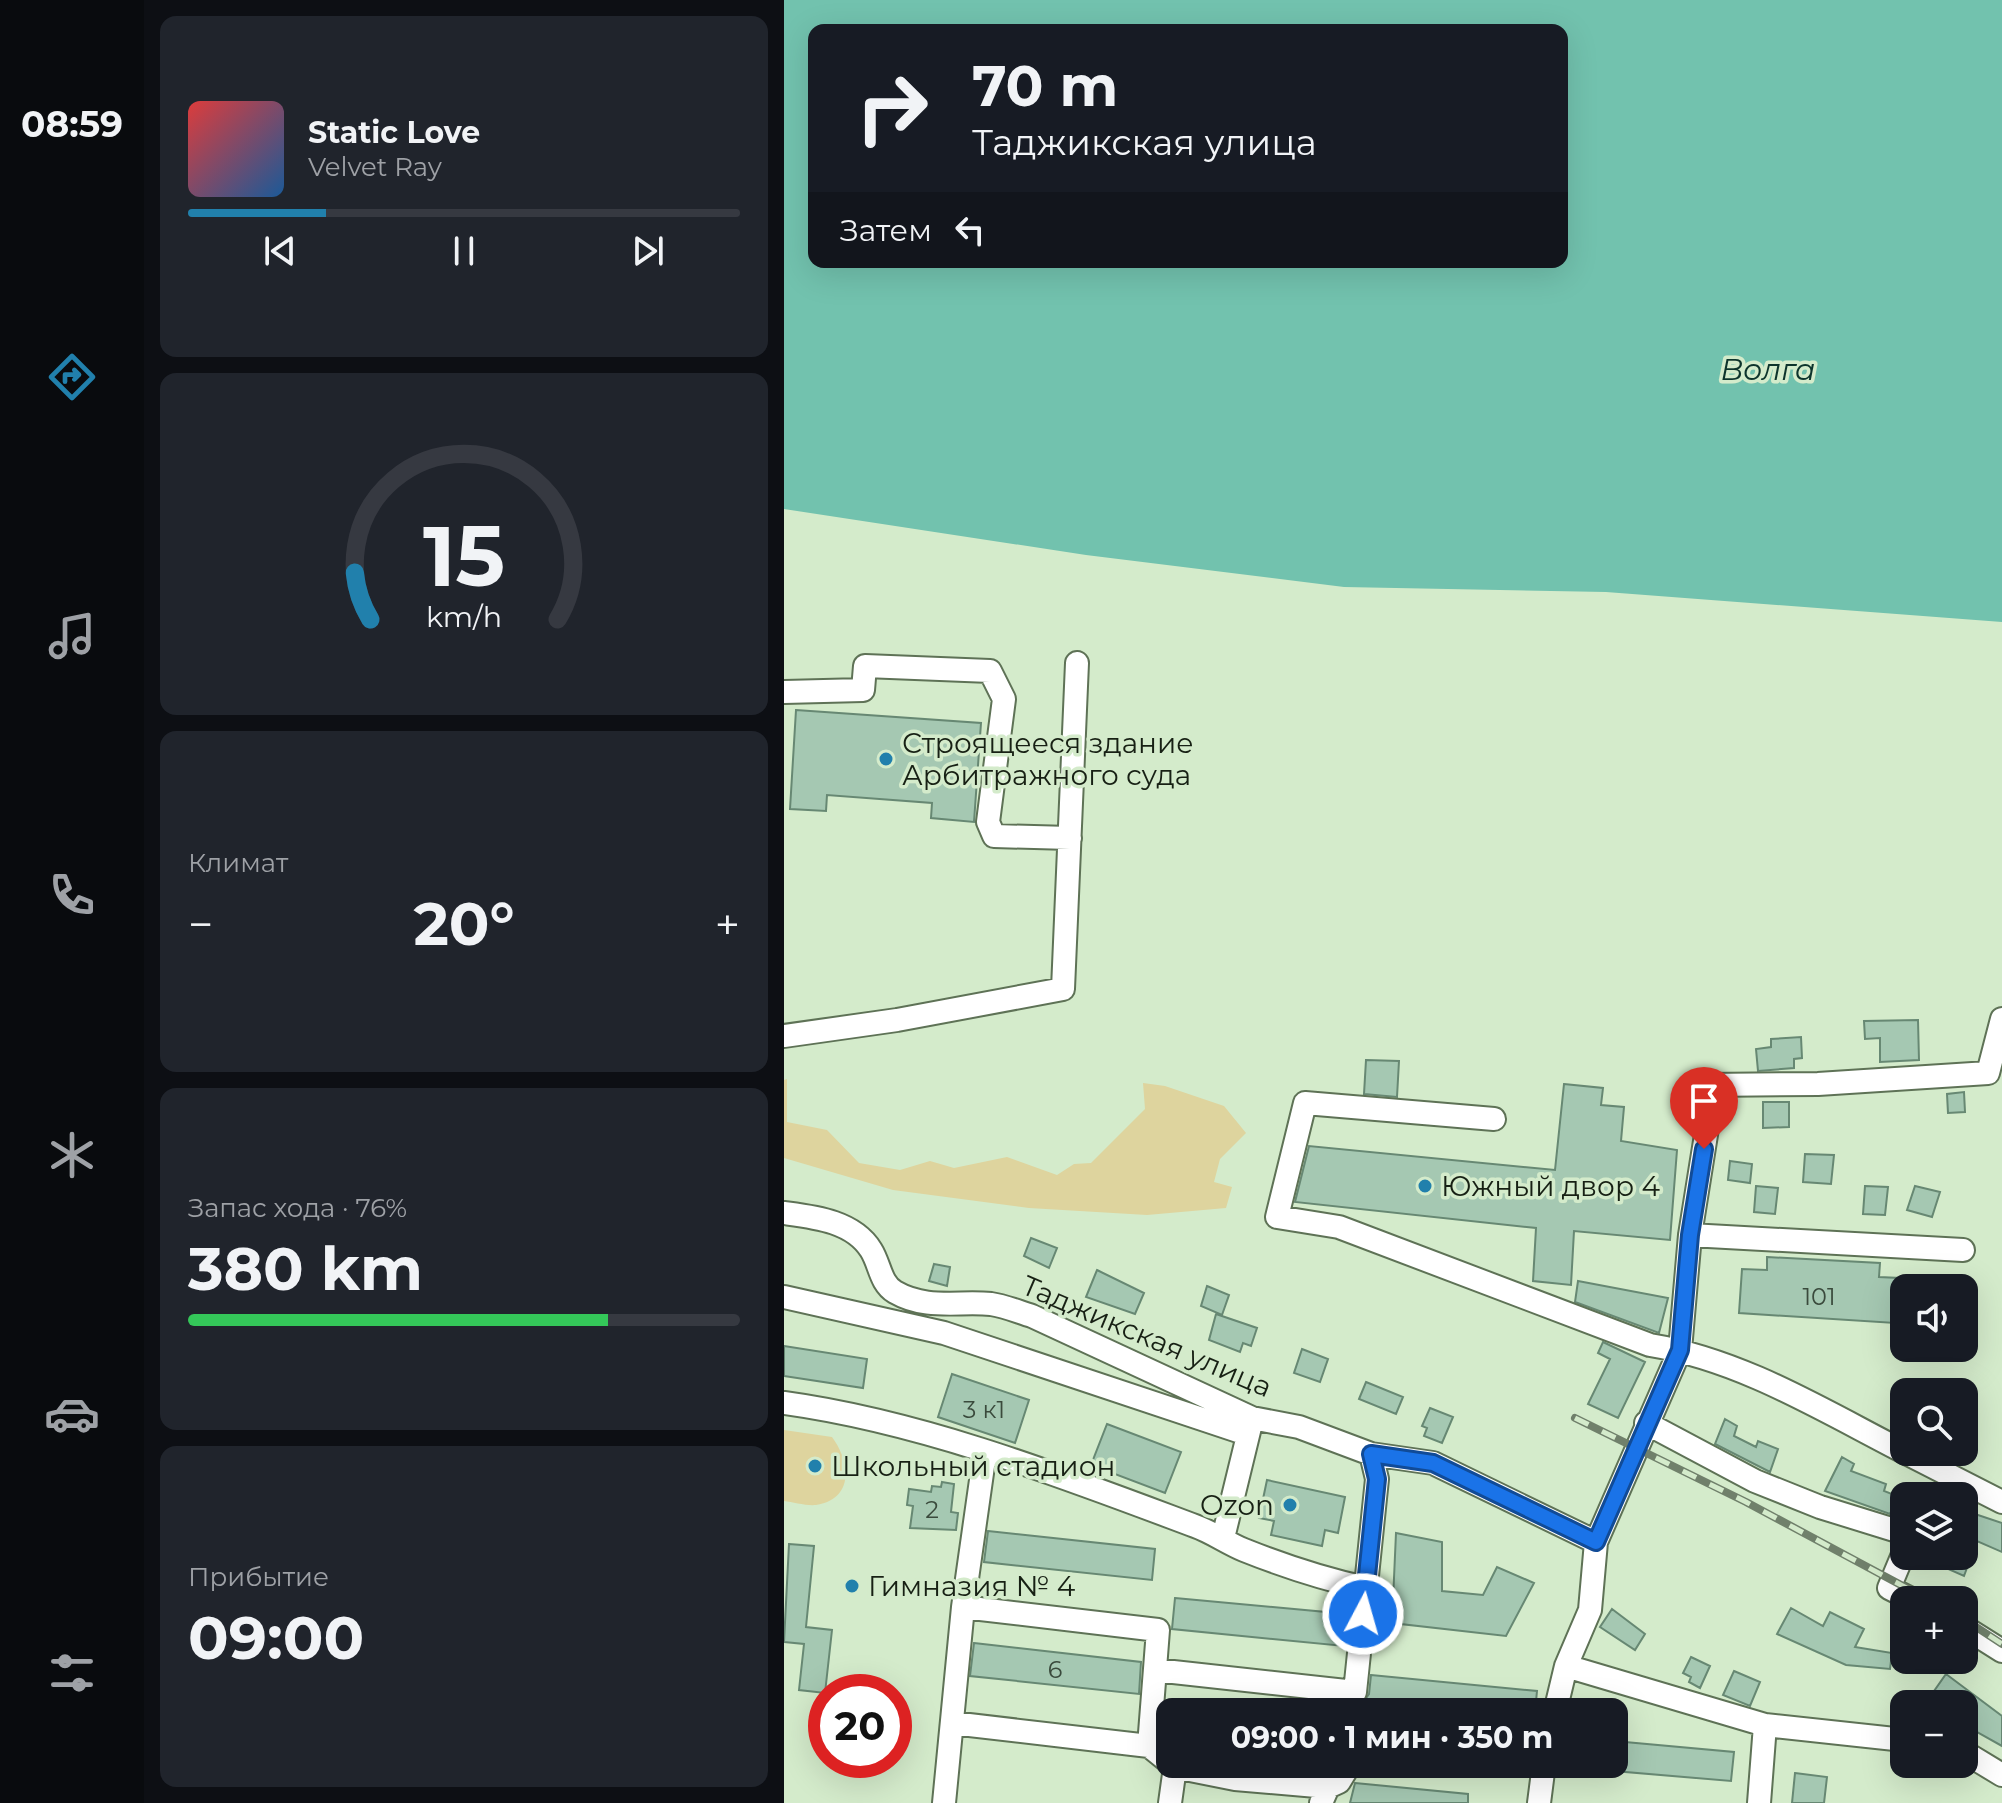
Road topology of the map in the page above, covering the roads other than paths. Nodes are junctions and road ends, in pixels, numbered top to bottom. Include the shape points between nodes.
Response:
1 (1077, 663) dead end
2 (784, 692) edge
3 (1070, 838) junction
4 (2002, 1019) edge
5 (784, 1036) edge
6 (1494, 1119) dead end
7 (784, 1213) edge
8 (1690, 1235) junction
9 (1963, 1250) dead end
10 (784, 1297) edge
11 (1680, 1350) junction
12 (784, 1403) edge
13 (1646, 1423) junction
14 (1250, 1426) junction
15 (1890, 1445) edge
16 (985, 1452) junction
17 (1371, 1454) junction
18 (1931, 1466) edge
19 (2002, 1502) edge
20 (1890, 1529) edge
21 (1223, 1538) junction
22 (1596, 1542) junction
23 (1896, 1570) edge
24 (1365, 1588) junction
25 (1890, 1588) edge
26 (963, 1607) junction
27 (1978, 1636) edge
28 (2002, 1651) edge
29 (1566, 1666) junction
30 (1155, 1670) junction
31 (1330, 1698) edge
32 (1355, 1698) edge
33 (1558, 1698) edge
34 (952, 1723) junction
35 (1765, 1725) junction
36 (1890, 1738) edge
37 (1149, 1746) junction
38 (1156, 1752) edge
39 (1978, 1760) edge
40 (2002, 1775) edge
41 (1171, 1778) edge
42 (1243, 1778) edge
43 (1341, 1778) edge
44 (1542, 1778) edge
45 (1259, 1781) junction
46 (1324, 1795) edge
47 (944, 1803) edge
48 (1170, 1803) edge
49 (1278, 1803) edge
50 (1539, 1803) edge
51 (1759, 1803) edge

1 - 3 street
2 - 3 street via 863,690 865,666 990,671 1004,699 988,822 994,836
3 - 5 street via 1063,989
4 - 8 street via 1988,1073 1705,1085 1713,1091
6 - 11 street via 1305,1103 1277,1217 1339,1227 1650,1345
7 - 14 street, Таджикская улица via 822,1219 854,1232 871,1250 893,1291 944,1306 995,1305 1032,1316
8 - 9 street
8 - 11 street
10 - 14 street via 944,1333
11 - 13 street
11 - 15 street via 1745,1371
12 - 16 street via 898,1425
13 - 20 street via 1755,1481
13 - 22 street
14 - 17 street, Таджикская улица via 1299,1427
14 - 21 street
16 - 21 street
16 - 26 street
17 - 22 street, Таджикская улица via 1433,1463
17 - 24 street via 1377,1479
18 - 19 street
21 - 24 street via 1327,1580
22 - 29 street via 1590,1610
23 - 25 street
24 - 32 street
26 - 30 street via 1158,1630
26 - 34 street
27 - 28 street
29 - 33 street
29 - 35 street
30 - 31 street
30 - 37 street
34 - 37 street
34 - 47 street
35 - 36 street
35 - 51 street
37 - 38 street
39 - 40 street
41 - 48 street
42 - 45 street
43 - 46 street
44 - 50 street
45 - 46 street
45 - 49 street

